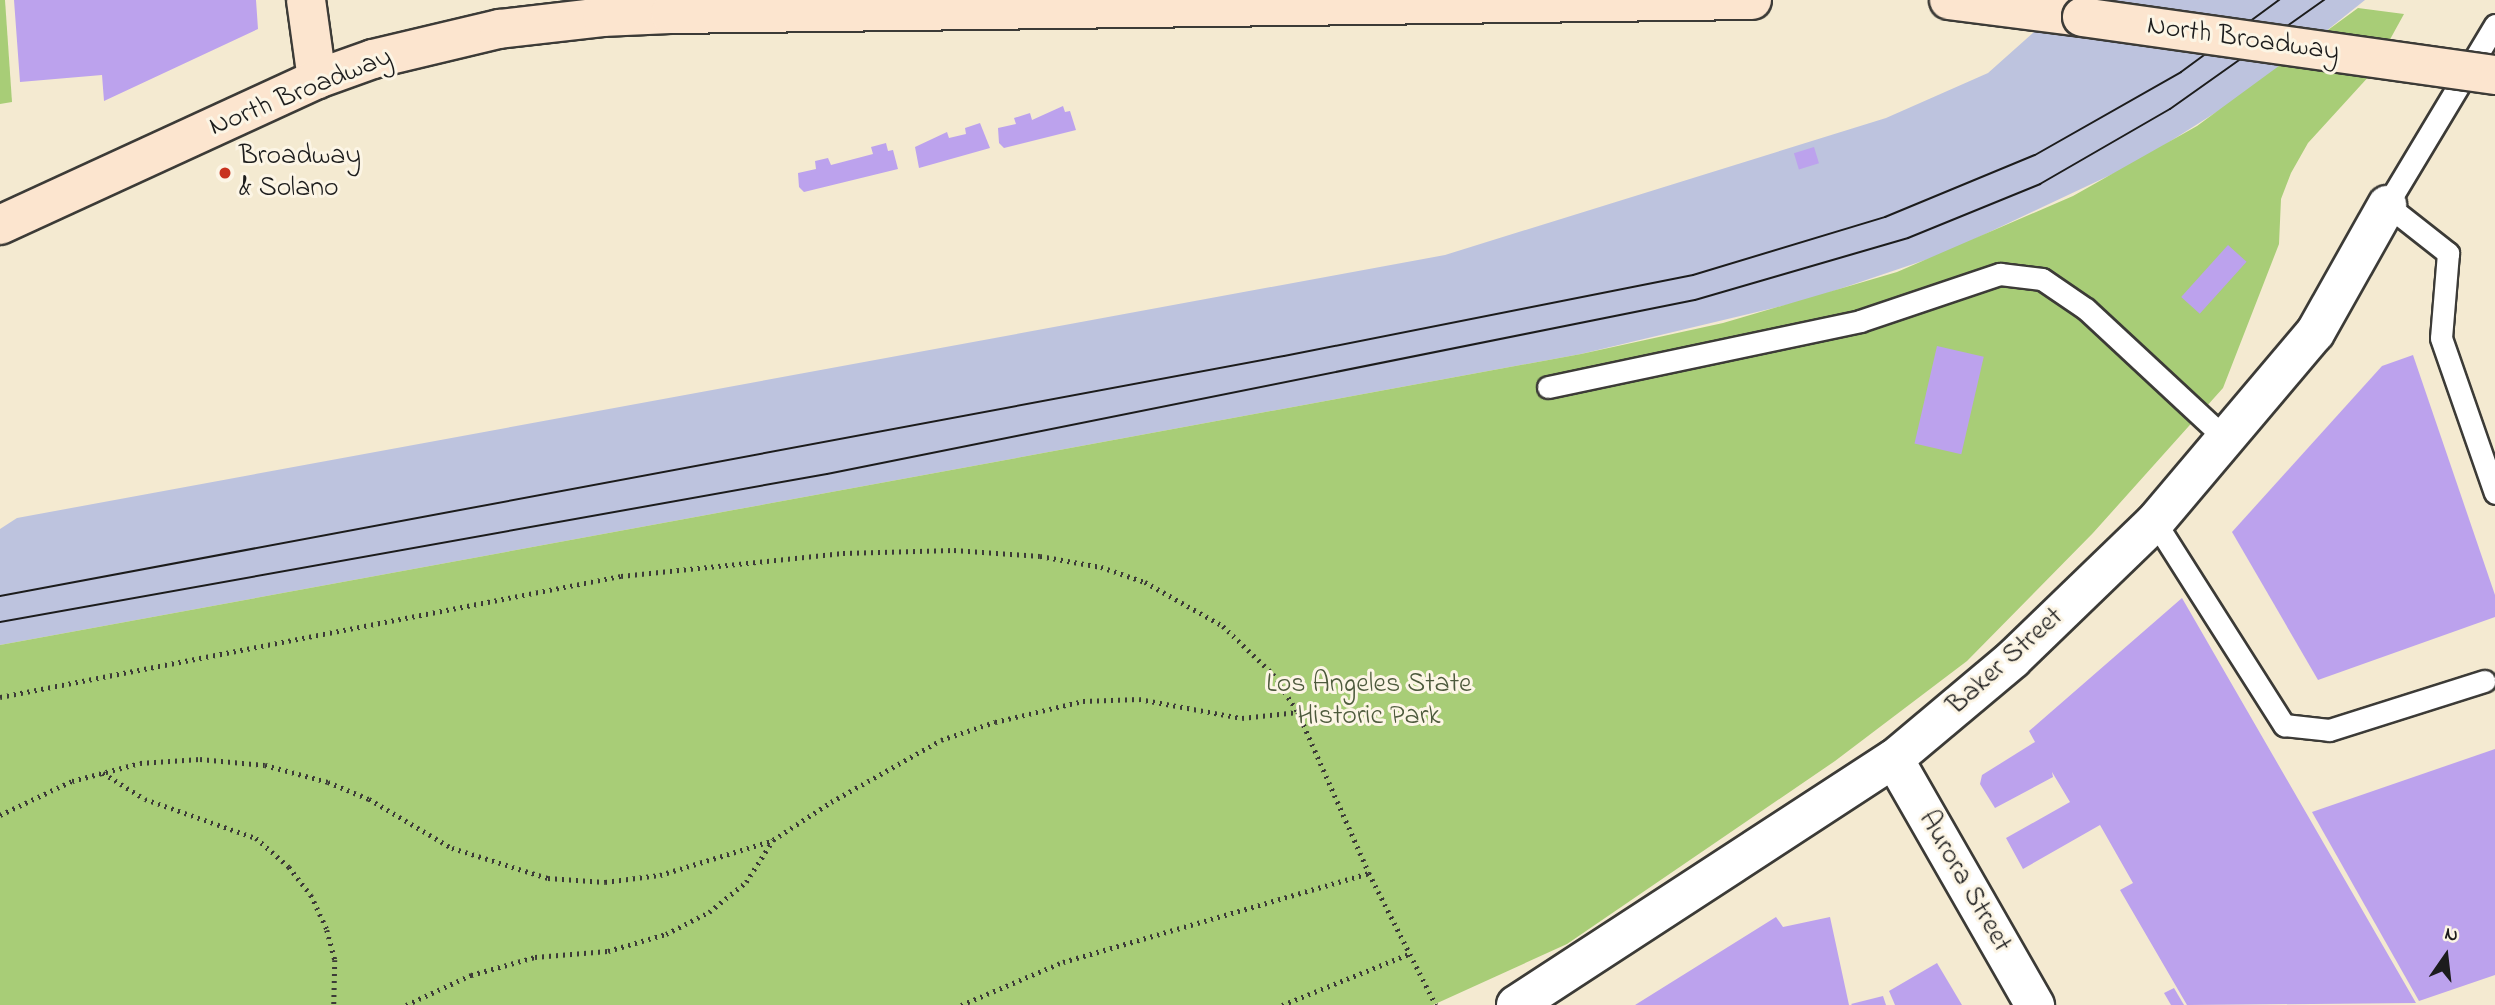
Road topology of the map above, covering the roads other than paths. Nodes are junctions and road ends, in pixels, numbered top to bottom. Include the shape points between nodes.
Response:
1 (306, 0) edge
2 (1752, 0) edge
3 (1960, 1) edge
4 (871, 6) edge
5 (2495, 25) edge
6 (2495, 75) edge
7 (317, 79) junction
8 (2386, 205) junction
9 (0, 225) edge
10 (1548, 387) dead end
11 (2225, 438) junction
12 (2495, 493) edge
13 (2155, 522) junction
14 (2484, 681) dead end
15 (1894, 759) junction
16 (1516, 1005) edge
17 (2035, 1005) edge

1 - 7 main road
2 - 4 main road, North Broadway
3 - 6 main road, North Broadway, bridge
4 - 7 main road, North Broadway via 602,17 499,29 385,56
5 - 8 lane
7 - 9 main road, North Broadway
8 - 11 street, Baker Street via 2315,333
8 - 12 lane via 2448,253 2441,338
10 - 11 lane via 1860,321 2000,274 2042,279 2086,309
11 - 13 street, Baker Street
13 - 14 lane via 2284,725 2329,730
13 - 15 street, Baker Street via 2013,659
15 - 16 street, Baker Street
15 - 17 street, Aurora Street

